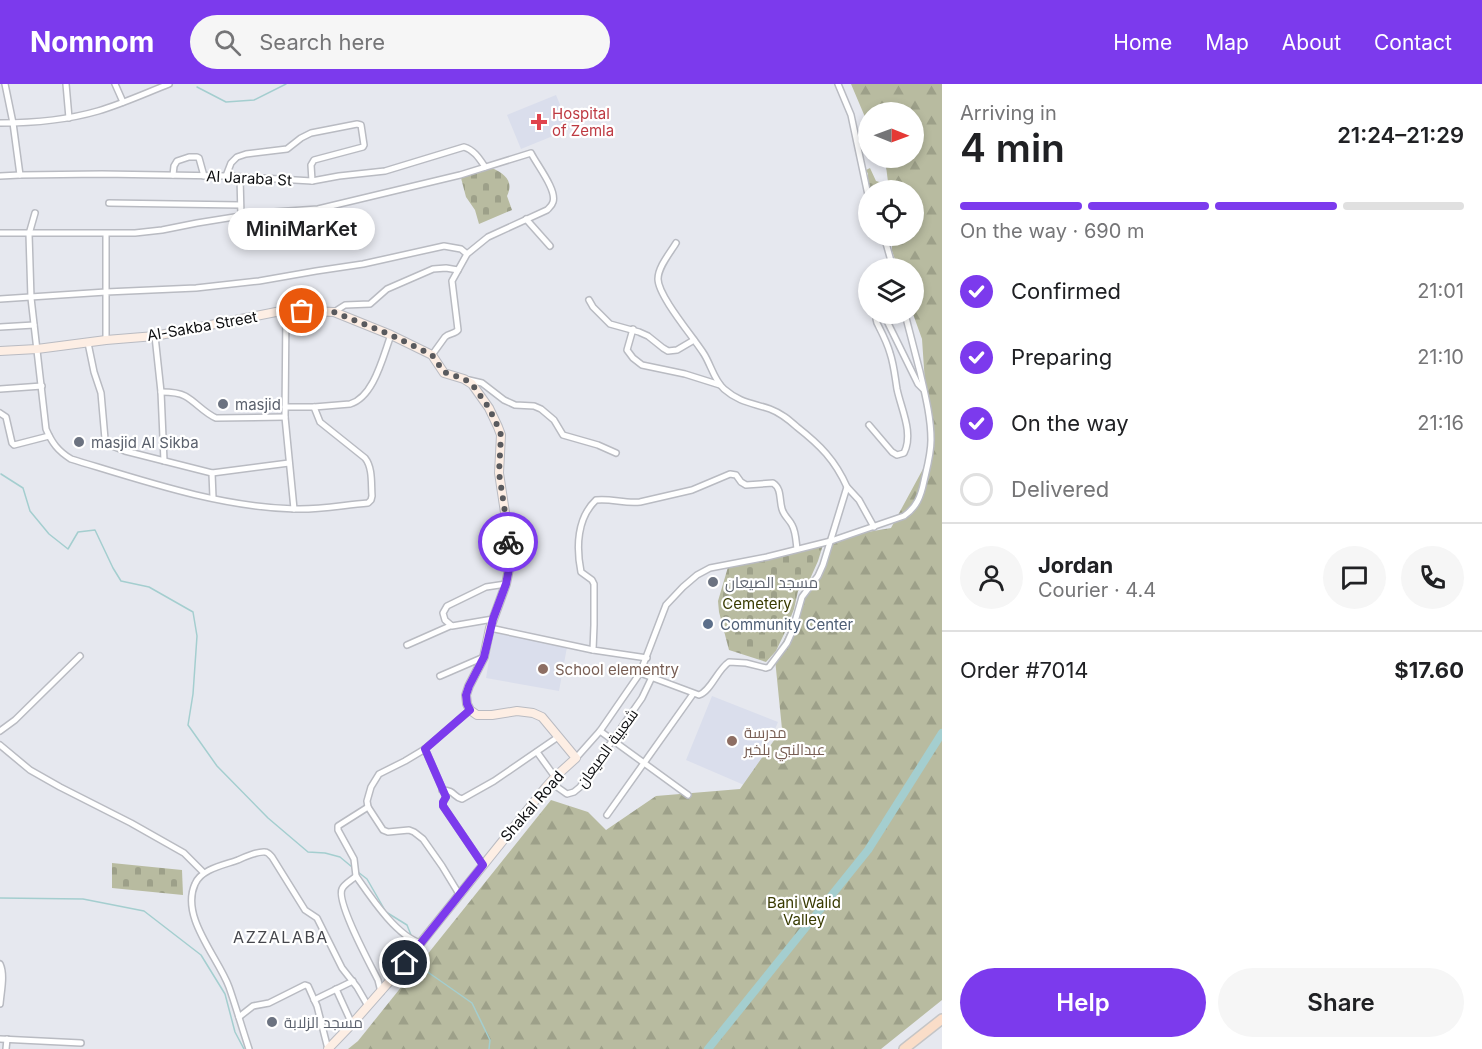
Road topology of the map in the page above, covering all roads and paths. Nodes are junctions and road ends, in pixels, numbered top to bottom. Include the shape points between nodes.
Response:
1 (5, 84) edge
2 (66, 84) edge
3 (115, 84) edge
4 (169, 84) edge
5 (838, 84) edge
6 (123, 102) junction
7 (69, 118) junction
8 (0, 123) edge
9 (13, 123) junction
10 (485, 167) junction
11 (20, 175) junction
12 (173, 175) junction
13 (0, 176) edge
14 (204, 176) junction
15 (226, 176) junction
16 (240, 177) junction
17 (865, 180) edge
18 (312, 181) junction
19 (109, 203) dead end
20 (240, 205) junction
21 (35, 213) dead end
22 (241, 216) junction
23 (526, 219) junction
24 (0, 233) edge
25 (29, 234) junction
26 (106, 234) junction
27 (676, 243) dead end
28 (550, 246) dead end
29 (468, 254) junction
30 (458, 270) junction
31 (106, 292) junction
32 (31, 298) junction
33 (0, 299) edge
34 (589, 300) dead end
35 (286, 310) junction
36 (334, 312) junction
37 (877, 324) edge
38 (888, 324) edge
39 (908, 324) edge
40 (34, 325) junction
41 (0, 327) edge
42 (633, 329) junction
43 (391, 335) junction
44 (155, 336) junction
45 (106, 340) junction
46 (694, 340) junction
47 (88, 343) junction
48 (37, 349) junction
49 (0, 351) edge
50 (432, 355) junction
51 (464, 379) junction
52 (720, 385) junction
53 (42, 386) junction
54 (0, 388) edge
55 (924, 390) junction
56 (161, 392) junction
57 (285, 407) junction
58 (314, 407) junction
59 (0, 412) edge
60 (285, 417) junction
61 (869, 425) dead end
62 (49, 436) junction
63 (615, 453) dead end
64 (164, 461) junction
65 (289, 463) junction
66 (212, 473) junction
67 (847, 487) junction
68 (213, 498) junction
69 (294, 509) junction
70 (874, 527) junction
71 (831, 541) junction
72 (797, 549) junction
73 (506, 584) junction
74 (493, 619) junction
75 (450, 626) junction
76 (490, 628) junction
77 (407, 645) dead end
78 (593, 650) junction
79 (80, 656) dead end
80 (484, 657) junction
81 (647, 658) junction
82 (640, 673) junction
83 (440, 676) dead end
84 (652, 677) junction
85 (693, 694) junction
86 (470, 710) junction
87 (0, 731) edge
88 (600, 731) junction
89 (558, 737) junction
90 (612, 740) junction
91 (0, 745) edge
92 (425, 749) junction
93 (537, 752) junction
94 (576, 758) junction
95 (644, 764) junction
96 (552, 780) junction
97 (442, 790) junction
98 (688, 795) dead end
99 (368, 807) junction
100 (607, 814) dead end
101 (483, 865) junction
102 (204, 873) junction
103 (356, 876) junction
104 (459, 894) junction
105 (421, 943) junction
106 (0, 964) edge
107 (353, 981) junction
108 (336, 990) junction
109 (381, 992) junction
110 (314, 1000) junction
111 (0, 1004) edge
112 (368, 1006) junction
113 (238, 1017) junction
114 (942, 1020) edge
115 (352, 1024) junction
116 (0, 1039) edge
117 (7, 1039) junction
118 (56, 1042) junction
119 (81, 1043) dead end
120 (6, 1049) edge
121 (55, 1049) edge
122 (249, 1049) edge
123 (328, 1049) edge
124 (904, 1049) edge

1 - 9 street
2 - 7 street
3 - 6 street
4 - 6 street
5 - 17 street via 851,115
6 - 7 street
7 - 9 street
8 - 9 street
9 - 11 street
10 - 18 street, Al Jaraba St via 476,154 464,147 385,171
10 - 22 street via 327,207
10 - 23 street via 531,153 554,201 547,210
11 - 12 street, Al Jaraba St
11 - 13 street, Al Jaraba St
12 - 14 street, Al Jaraba St
12 - 14 street via 177,161 194,157 199,158
14 - 15 street, Al Jaraba St
15 - 16 street, Al Jaraba St
15 - 18 street via 237,157 287,150 311,133 361,124 363,147 314,160
16 - 18 street, Al Jaraba St
16 - 20 street
19 - 20 street
20 - 22 street
21 - 25 street
22 - 26 street via 156,231
23 - 28 street
23 - 29 street via 488,237
24 - 25 street
25 - 26 street
25 - 32 street
26 - 31 street
27 - 46 street via 659,273 659,285
29 - 30 street
29 - 31 street via 444,246 259,282
30 - 36 street via 433,269 387,289 370,304 345,305
30 - 50 street via 452,281 458,330 447,334
31 - 32 street
31 - 45 street
32 - 33 street
32 - 40 street
34 - 42 street via 610,324
35 - 36 main road, Al-Sakba Street
35 - 44 main road, Al-Sakba Street
35 - 57 street
36 - 43 main road, Al-Sakba Street
37 - 61 street via 891,357 907,425 904,453 892,452
38 - 55 street
39 - 55 street
40 - 41 street
40 - 48 street
42 - 46 street via 668,351
42 - 52 street via 627,350 642,365
43 - 50 main road, Al-Sakba Street
43 - 58 street via 372,385 356,402
44 - 45 main road, Al-Sakba Street
44 - 56 street
45 - 47 main road, Al-Sakba Street
46 - 52 street
47 - 48 main road, Al-Sakba Street
47 - 64 street via 101,393 107,443
48 - 49 main road, Al-Sakba Street
48 - 53 street
50 - 51 main road, Al-Sakba Street via 444,372
51 - 63 street via 482,383 515,405 541,408 563,435
51 - 73 main road, Al-Sakba Street via 489,408 501,435 499,473 509,569
52 - 67 street via 749,404 781,414 811,438 837,467
53 - 54 street
53 - 62 street
55 - 70 street via 931,443 922,492 911,511
56 - 60 street via 185,396 216,418
56 - 64 street
57 - 58 street
57 - 60 street
58 - 69 street via 320,422 369,462 372,496 368,503
59 - 62 street via 6,417 14,445
60 - 65 street
62 - 68 street via 60,452 72,459
64 - 66 street
65 - 66 street
65 - 69 street
66 - 68 street
67 - 70 street
67 - 71 street
68 - 69 street
70 - 71 street
71 - 72 street
71 - 85 street via 818,576 802,597 787,643 769,667 729,662 705,693
72 - 78 street via 780,491 773,483 746,485 730,474 692,490 640,502 596,500 584,516 579,542 581,572 594,584
72 - 81 street via 697,574 666,605
73 - 74 main road, Al-Sakba Street
73 - 75 street via 486,587 447,606 444,616
74 - 75 street
74 - 76 main road, Al-Sakba Street
75 - 77 street
76 - 78 street
76 - 80 main road, Al-Sakba Street
78 - 81 street
79 - 87 street
80 - 83 street
80 - 86 main road, Al-Sakba Street via 466,695
81 - 82 street
82 - 84 street
82 - 88 street
84 - 85 street
84 - 90 street, شعبية الصيعان
85 - 95 street
86 - 89 main road via 483,716 533,713 542,717
86 - 92 street
88 - 90 street
88 - 94 street
89 - 93 street
89 - 94 main road
90 - 95 street
90 - 96 street, شعبية الصيعان via 574,792 565,794
91 - 102 street via 30,770 184,853
92 - 97 street
92 - 99 street via 379,774 368,793
93 - 96 street
93 - 97 street via 462,799 450,790
94 - 96 main road, Shakal Road
95 - 98 street
95 - 100 street
96 - 101 main road, Shakal Road
97 - 101 street via 446,797 443,806
99 - 103 street via 338,828 354,859
99 - 104 street via 383,830 409,830 423,839
101 - 104 main road, Shakal Road
102 - 107 street via 242,858 269,854 305,910 317,918 342,968
102 - 113 street via 192,893 193,912 224,976
103 - 105 street via 401,933
103 - 109 street via 342,889 345,911
104 - 105 main road, Shakal Road
105 - 109 main road, Shakal Road
106 - 111 street
107 - 108 street
107 - 112 street
108 - 110 street
108 - 115 street
109 - 112 main road, Shakal Road
110 - 113 street via 305,985 269,1004 253,1006
110 - 123 street
112 - 115 main road, Shakal Road
113 - 122 street
114 - 124 main road
115 - 123 main road, Shakal Road
116 - 117 street
117 - 118 street
117 - 120 street
118 - 119 street
118 - 121 street

